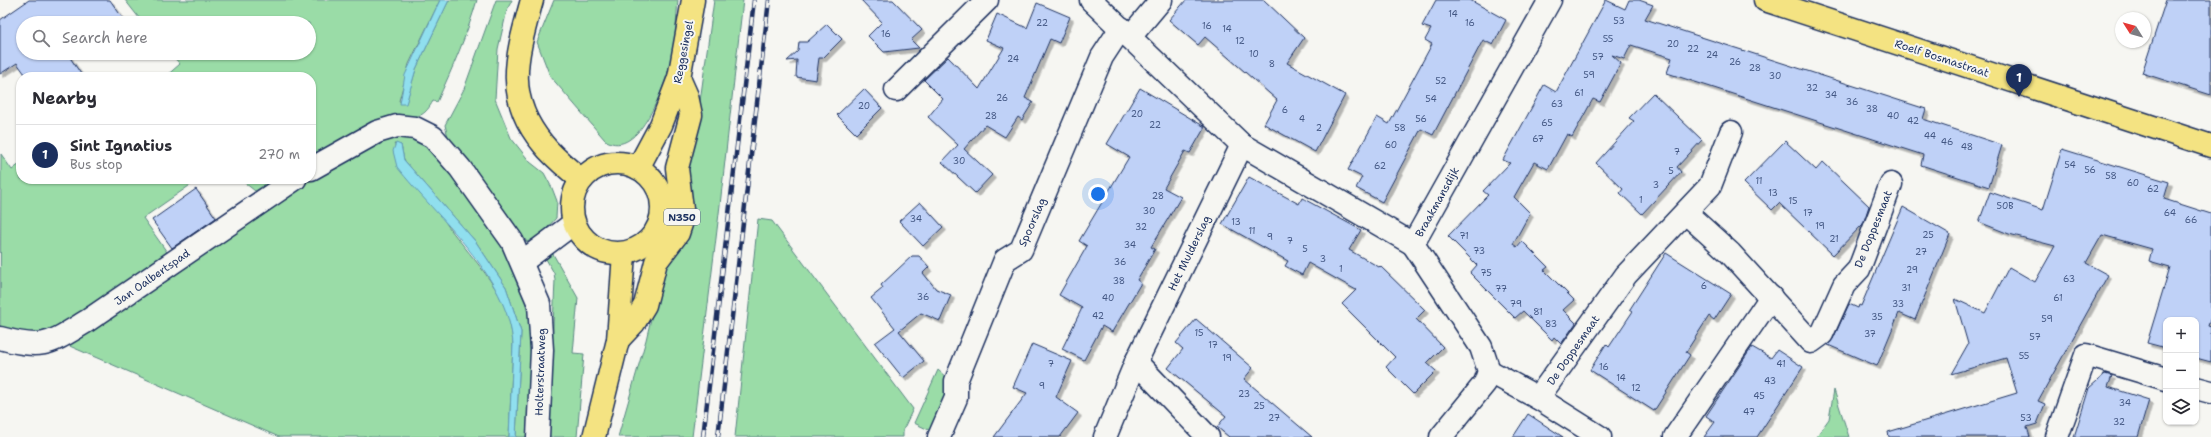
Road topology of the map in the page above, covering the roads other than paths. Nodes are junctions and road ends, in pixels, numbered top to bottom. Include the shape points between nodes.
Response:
1 (532, 0) edge
2 (693, 0) edge
3 (987, 0) edge
4 (1091, 0) edge
5 (1162, 0) edge
6 (1550, 0) edge
7 (1765, 0) edge
8 (1126, 33) junction
9 (679, 78) junction
10 (896, 90) dead end
11 (1731, 132) dead end
12 (1242, 145) junction
13 (2211, 146) edge
14 (316, 166) edge
15 (638, 168) junction
16 (581, 180) junction
17 (288, 184) edge
18 (1892, 184) dead end
19 (1686, 213) junction
20 (574, 223) junction
21 (1413, 244) junction
22 (624, 253) junction
23 (522, 262) junction
24 (1770, 297) junction
25 (0, 338) edge
26 (618, 340) junction
27 (1136, 362) junction
28 (1489, 371) junction
29 (2163, 378) edge
30 (2199, 389) edge
31 (2211, 392) edge
32 (1538, 398) junction
33 (538, 437) edge
34 (594, 437) edge
35 (939, 437) edge
36 (1105, 437) edge
37 (1208, 437) edge
38 (1441, 437) edge
39 (1600, 437) edge
40 (1675, 437) edge
41 (2057, 437) edge

1 - 16 main road via 520,42 516,68 522,110 544,145
2 - 9 main road, Reggesingel
3 - 10 street
4 - 8 street
5 - 8 street, Spoorslag
6 - 21 street, Braakmansdijk
7 - 13 main road, Roelf Bosmastraat
8 - 12 street
8 - 35 street, Spoorslag via 1102,57 1021,250 1006,260 956,380 956,398
9 - 15 main road, Reggesingel via 661,125
9 - 26 main road, N350 via 687,96 691,115 677,168 682,221 678,233 656,262 645,305 634,323
11 - 19 street, De Doppesmaat via 1710,186
12 - 21 street
12 - 27 street, Het Mulderslag
14 - 23 street, Holterstraatweg via 387,128 406,126 433,137 501,223
15 - 16 main road via 626,164 601,165
15 - 22 main road via 649,176 657,188 662,202 661,216 648,241
16 - 20 main road via 572,201
17 - 25 street, Jan Oalbertspad via 87,322 56,339 44,345 33,345
18 - 24 street, De Doppesmaat via 1859,269 1844,285 1822,334 1811,342
19 - 24 street, De Doppesmaat via 1730,253
19 - 32 street, De Doppesmaat via 1626,275
20 - 22 main road via 581,236 593,246 607,252
20 - 23 street
21 - 28 street, Braakmansdijk via 1481,347
22 - 26 main road, N350
23 - 33 street, Holterstraatweg via 539,304 542,333
24 - 40 street
26 - 34 main road, N350
27 - 36 street, Het Mulderslag
27 - 37 street
28 - 32 street
28 - 38 street via 1484,383
29 - 41 street via 2086,355
30 - 31 street
32 - 39 street

